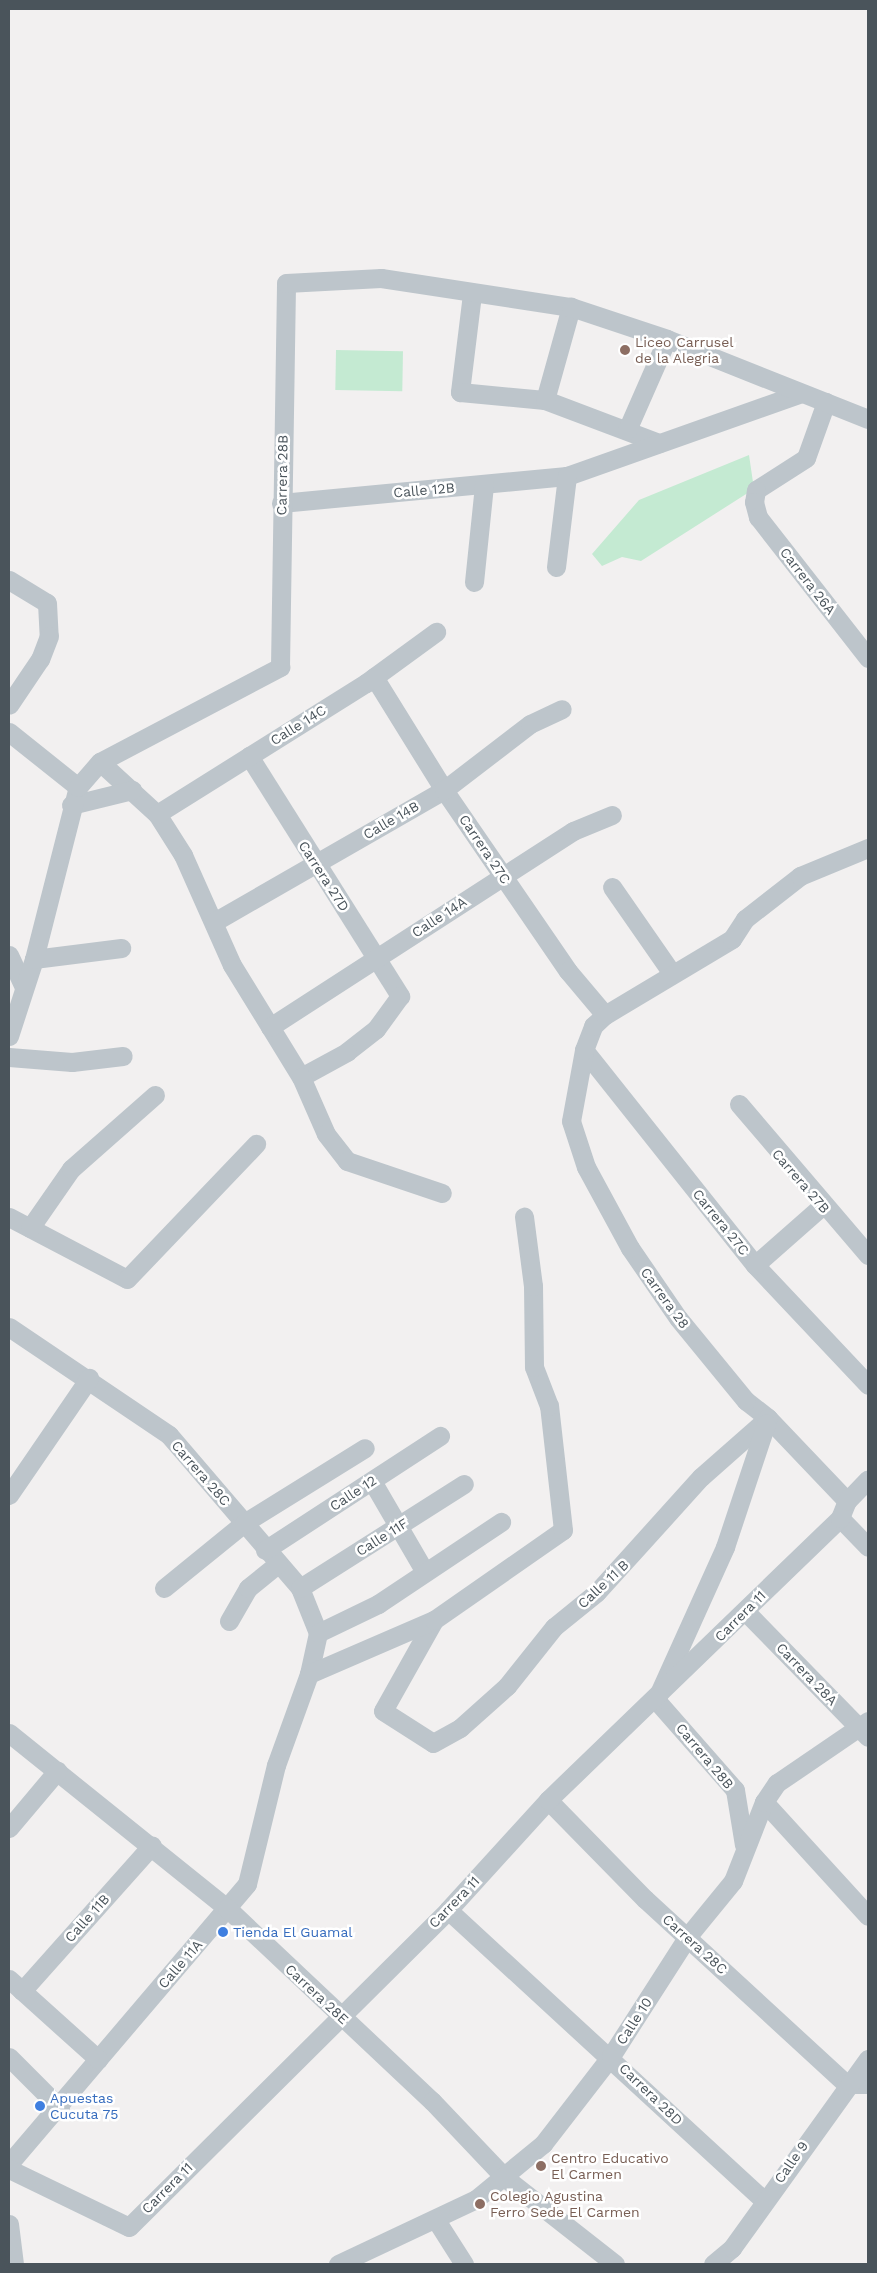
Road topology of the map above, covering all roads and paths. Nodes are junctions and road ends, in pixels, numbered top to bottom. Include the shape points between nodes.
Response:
1 (472, 294) junction
2 (571, 307) junction
3 (668, 338) junction
4 (801, 393) junction
5 (545, 400) junction
6 (826, 402) junction
7 (868, 419) edge
8 (627, 430) junction
9 (659, 443) junction
10 (567, 476) junction
11 (484, 485) junction
12 (281, 503) junction
13 (556, 567) dead end
14 (9, 580) edge
15 (474, 582) dead end
16 (436, 632) dead end
17 (868, 658) edge
18 (374, 677) junction
19 (9, 705) edge
20 (562, 709) dead end
21 (9, 732) edge
22 (249, 756) junction
23 (100, 762) junction
24 (78, 787) junction
25 (132, 790) junction
26 (444, 790) junction
27 (71, 805) junction
28 (157, 814) junction
29 (612, 815) dead end
30 (868, 848) edge
31 (316, 863) junction
32 (503, 876) junction
33 (612, 887) dead end
34 (214, 922) junction
35 (121, 948) dead end
36 (9, 955) edge
37 (377, 957) junction
38 (34, 960) junction
39 (671, 972) junction
40 (23, 985) junction
41 (604, 1015) junction
42 (270, 1027) junction
43 (9, 1036) edge
44 (584, 1050) junction
45 (123, 1056) dead end
46 (9, 1057) edge
47 (301, 1077) junction
48 (155, 1095) dead end
49 (739, 1104) dead end
50 (256, 1144) dead end
51 (442, 1193) dead end
52 (822, 1206) junction
53 (9, 1217) edge
54 (524, 1217) dead end
55 (30, 1228) junction
56 (868, 1255) edge
57 (755, 1264) junction
58 (9, 1327) edge
59 (89, 1378) junction
60 (868, 1385) edge
61 (768, 1418) junction
62 (440, 1436) dead end
63 (365, 1448) dead end
64 (868, 1479) edge
65 (372, 1481) junction
66 (464, 1484) dead end
67 (9, 1495) edge
68 (844, 1510) junction
69 (501, 1522) dead end
70 (244, 1523) junction
71 (399, 1526) junction
72 (868, 1547) edge
73 (265, 1550) junction
74 (278, 1564) junction
75 (425, 1572) junction
76 (164, 1588) dead end
77 (300, 1588) junction
78 (745, 1611) junction
79 (434, 1620) junction
80 (229, 1621) dead end
81 (318, 1633) junction
82 (309, 1674) junction
83 (656, 1700) junction
84 (866, 1729) edge
85 (9, 1733) edge
86 (58, 1771) junction
87 (548, 1800) junction
88 (764, 1802) junction
89 (9, 1828) edge
90 (152, 1845) junction
91 (744, 1847) junction
92 (227, 1908) junction
93 (448, 1910) junction
94 (868, 1916) edge
95 (688, 1936) junction
96 (15, 1985) edge
97 (338, 2014) junction
98 (611, 2056) junction
99 (9, 2057) edge
100 (98, 2059) junction
101 (868, 2059) edge
102 (846, 2084) junction
103 (868, 2084) edge
104 (60, 2108) junction
105 (9, 2164) edge
106 (9, 2169) edge
107 (504, 2177) junction
108 (764, 2201) junction
109 (436, 2220) junction
110 (9, 2224) edge
111 (732, 2248) junction
112 (14, 2264) edge
113 (338, 2264) edge
114 (464, 2264) edge
115 (616, 2264) edge
116 (697, 2264) edge
117 (712, 2264) edge

1 - 2 street
1 - 5 street via 460,392
1 - 12 street, Carrera 28B via 380,278 286,283
2 - 3 street
2 - 5 street
3 - 4 street
3 - 8 street
4 - 6 street
4 - 9 street, Calle 12B
5 - 8 street
6 - 7 street
6 - 17 street, Carrera 26A via 806,458 756,490 754,502 758,517
8 - 9 street
9 - 10 street, Calle 12B
10 - 11 street, Calle 12B
10 - 13 street
11 - 12 street, Calle 12B
11 - 15 street
12 - 23 street, Carrera 28B via 280,667
14 - 19 street via 47,602 49,636 40,659
16 - 18 street, Calle 14C
18 - 22 street, Calle 14C
18 - 26 street, Carrera 27C
20 - 26 street, Calle 14B via 530,724
21 - 24 street
22 - 28 street, Calle 14C
22 - 31 street, Carrera 27D
23 - 24 street
23 - 25 street
24 - 27 street
25 - 27 street
25 - 28 street
26 - 31 street, Calle 14B
26 - 32 street, Carrera 27C
27 - 38 street
28 - 34 street via 183,854
29 - 32 street, Calle 14A via 572,831
30 - 39 street via 800,876 745,919 732,939
31 - 34 street, Calle 14B
31 - 37 street, Carrera 27D
32 - 37 street, Calle 14A
32 - 41 street, Carrera 27C
33 - 39 street
34 - 42 street via 232,965
35 - 38 street
36 - 40 street
37 - 42 street, Calle 14A
37 - 47 street, Carrera 27D via 400,996 376,1029 347,1052
38 - 40 street
39 - 41 street
40 - 43 street via 21,1007
41 - 44 street, Carrera 28 via 593,1026
42 - 47 street
44 - 57 street, Carrera 27C
44 - 61 street, Carrera 28 via 571,1122 586,1167 630,1248 678,1318 746,1401
45 - 46 street via 72,1062
47 - 51 street via 326,1134 347,1161
48 - 55 street via 71,1169
49 - 52 street, Carrera 27B
50 - 55 street via 127,1279
52 - 56 street, Carrera 27B
52 - 57 street
53 - 55 street
54 - 79 street via 533,1286 534,1367 549,1406 563,1530
57 - 60 street, Carrera 27C
58 - 59 street, Carrera 28C
59 - 67 street
59 - 70 street, Carrera 28C via 169,1435
61 - 68 street, Carrera 28
61 - 79 street, Calle 11 B via 701,1476 597,1592 554,1627 507,1686 452,1734 434,1743 383,1711
61 - 83 street via 751,1458 725,1547
62 - 65 street, Calle 12
63 - 70 street
64 - 68 street, Carrera 11
65 - 71 street
65 - 73 street, Calle 12
66 - 71 street, Calle 11F
68 - 72 street, Carrera 28
68 - 78 street, Carrera 11
69 - 75 street
70 - 73 street, Carrera 28C
70 - 76 street
71 - 75 street
71 - 77 street, Calle 11F
73 - 74 street, Carrera 28C
74 - 77 street, Carrera 28C
74 - 80 street via 248,1588
75 - 81 street via 378,1604
77 - 81 street, Carrera 28C
78 - 83 street, Carrera 11
78 - 84 street, Carrera 28A
79 - 82 street
81 - 82 street
82 - 92 street, Calle 11A via 276,1765 247,1884
83 - 87 street, Carrera 11
83 - 91 street, Carrera 28B via 735,1790
84 - 88 street, Calle 10 via 802,1763 777,1783
85 - 86 street, Carrera 28E
86 - 89 street
86 - 90 street, Carrera 28E
87 - 93 street, Carrera 11
87 - 95 street, Carrera 28C
88 - 91 street, Calle 10
88 - 94 street
90 - 92 street, Carrera 28E
90 - 96 street, Calle 11B
91 - 95 street, Calle 10 via 733,1881
92 - 97 street, Carrera 28E
92 - 100 street, Calle 11A
93 - 97 street, Carrera 11
93 - 98 street, Carrera 28D
95 - 98 street, Calle 10
95 - 102 street, Carrera 28C
96 - 100 street
97 - 106 street, Carrera 11 via 129,2227
97 - 107 street, Carrera 28E via 432,2101
98 - 107 street, Calle 10 via 543,2144
98 - 108 street, Carrera 28D
99 - 104 street
100 - 104 street, Calle 11A
101 - 102 street, Calle 9
102 - 103 street
102 - 108 street, Calle 9
104 - 105 street, Calle 11A
107 - 109 street, Calle 10
107 - 115 street, Carrera 28E
108 - 111 street, Calle 9
109 - 113 street, Calle 10
109 - 114 street
110 - 112 street
111 - 116 street
111 - 117 street, Calle 9

